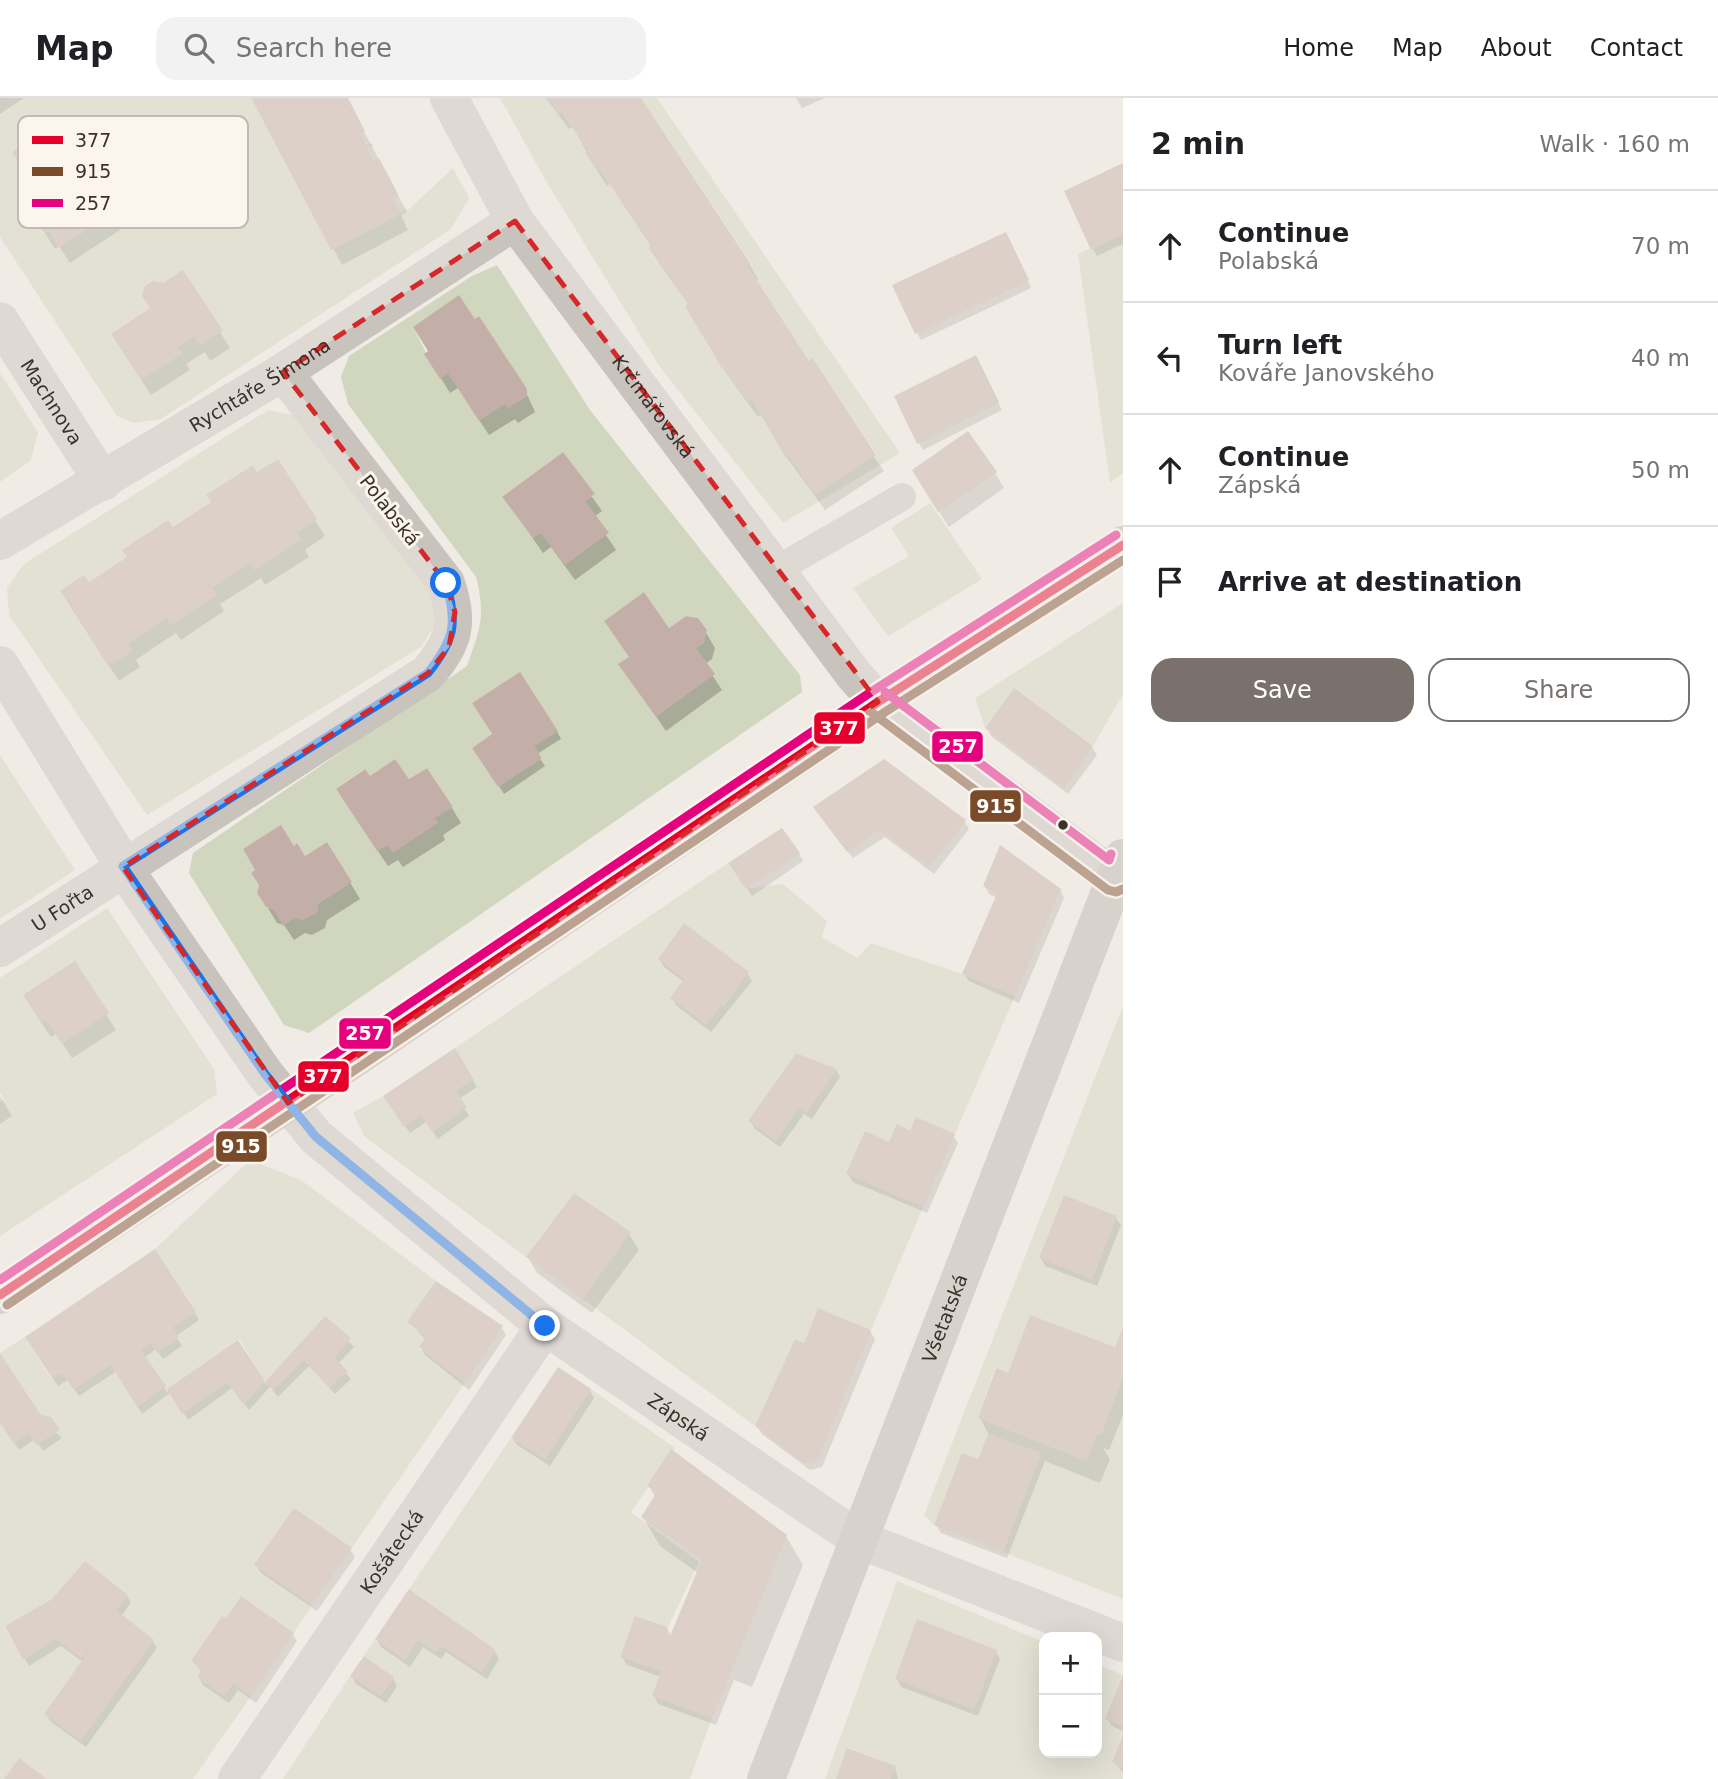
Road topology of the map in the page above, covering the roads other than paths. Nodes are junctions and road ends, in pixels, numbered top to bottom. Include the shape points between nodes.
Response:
1 (449, 98) edge
2 (515, 221) junction
3 (0, 321) edge
4 (283, 372) junction
5 (103, 482) junction
6 (902, 497) dead end
7 (0, 541) edge
8 (1123, 545) edge
9 (776, 570) junction
10 (0, 665) edge
11 (878, 702) junction
12 (123, 866) junction
13 (1120, 874) edge
14 (0, 948) edge
15 (288, 1103) junction
16 (0, 1295) edge
17 (545, 1326) junction
18 (858, 1539) junction
19 (1123, 1643) edge
20 (237, 1779) edge
21 (766, 1779) edge

1 - 2 street, Krčmářovská
2 - 4 street, Rychtáře Šimona
2 - 9 street, Krčmářovská
3 - 5 street, Machnova
4 - 5 street, Rychtáře Šimona
4 - 12 street, Polabská via 446,583 455,612 449,647 428,673
5 - 7 street, Rychtáře Šimona
6 - 9 lane
8 - 11 street
9 - 11 street, Krčmářovská
10 - 12 street, Zápská
11 - 13 street, Krčmářovská
11 - 15 street
12 - 14 street, U Fořta
12 - 15 street, Zápská
13 - 18 street, Všetatská
15 - 16 street
15 - 17 street, Zápská via 316,1137
17 - 18 street, Zápská
17 - 20 street, Košátecká
18 - 19 street, Zápská
18 - 21 street, Všetatská

